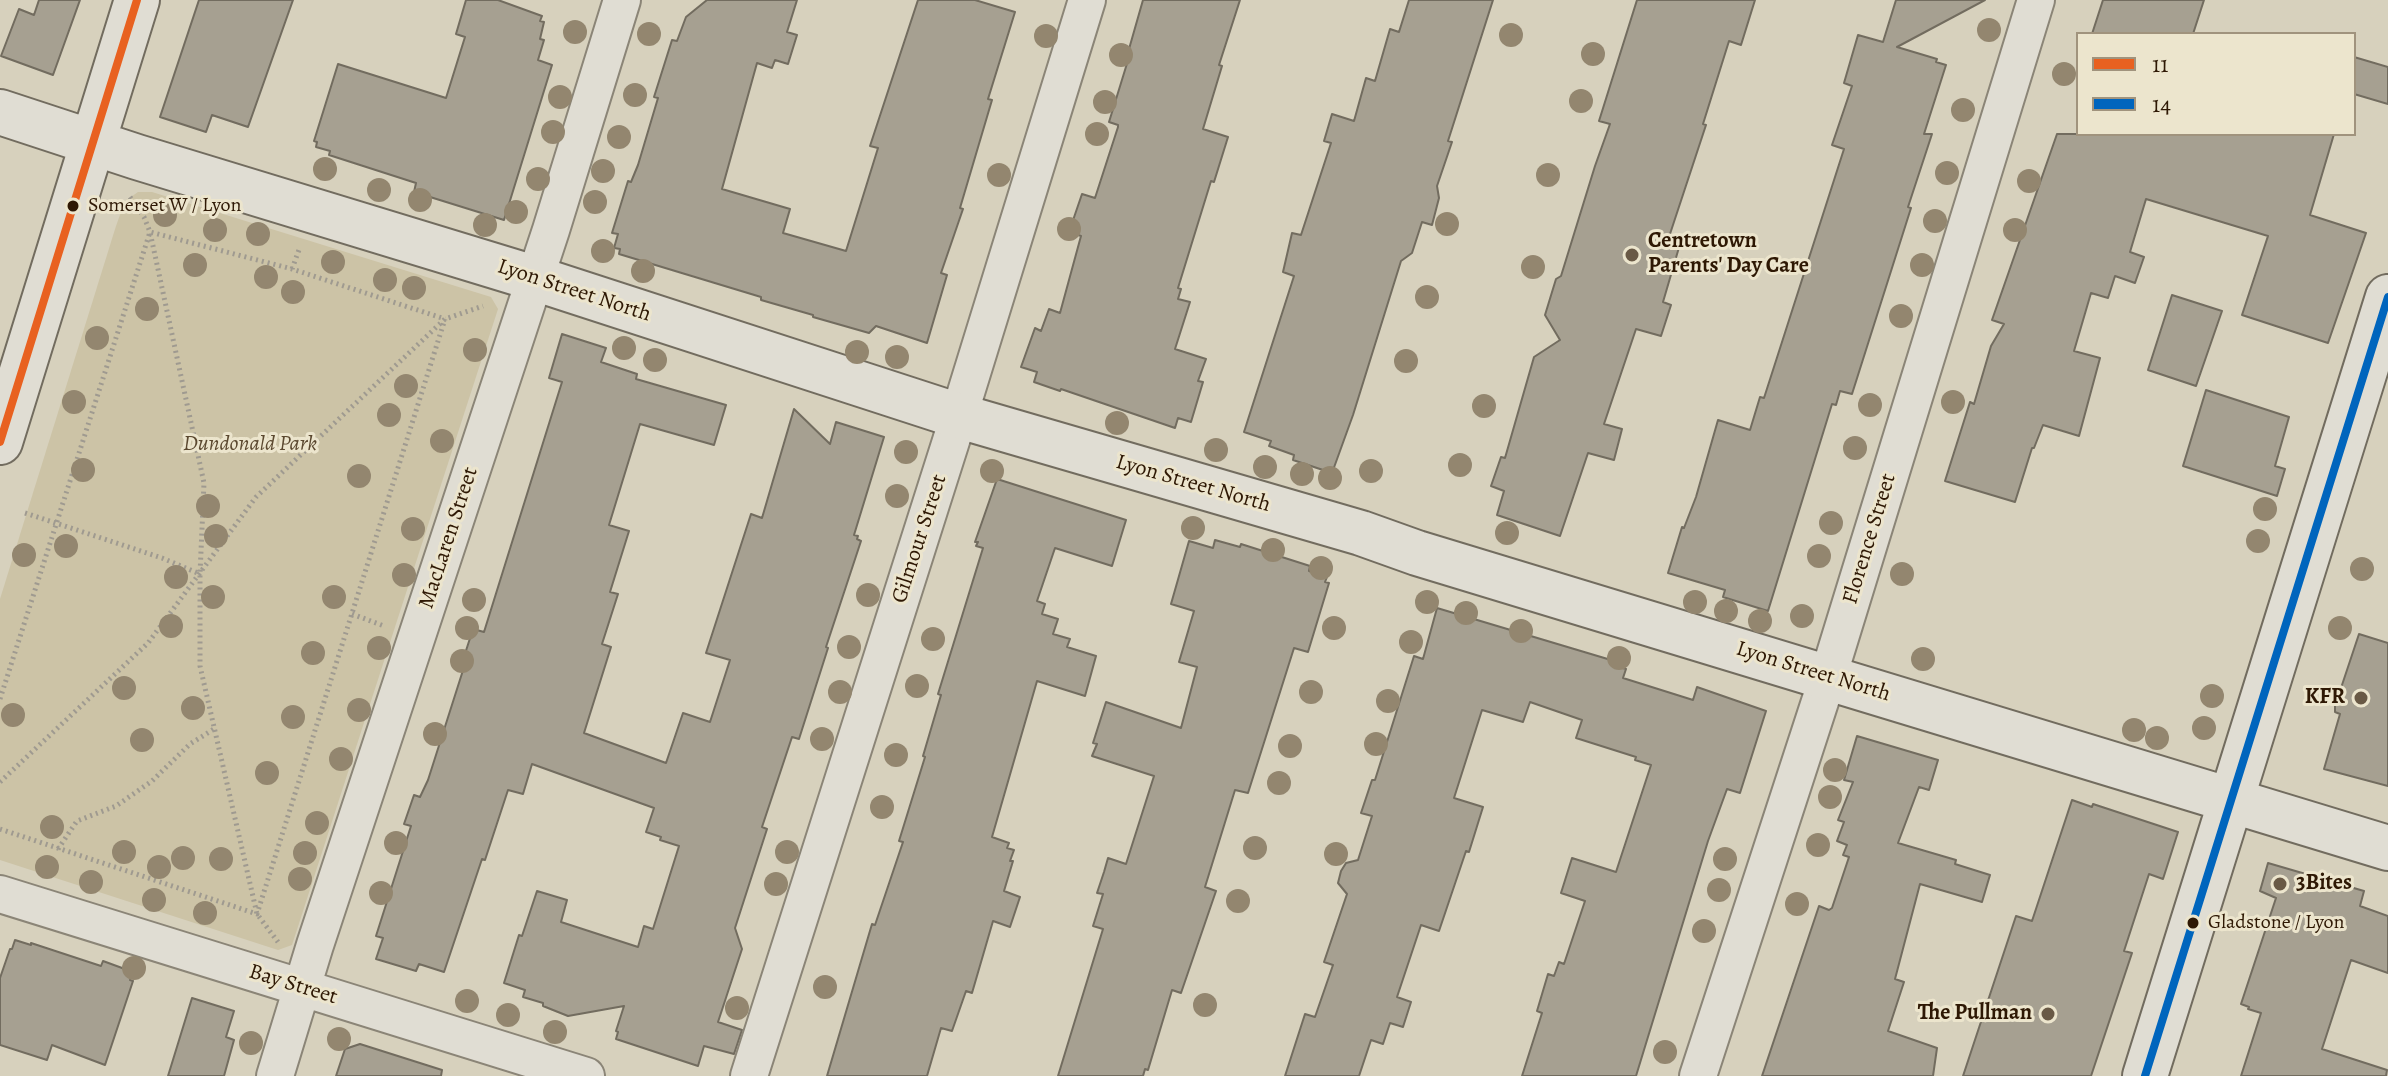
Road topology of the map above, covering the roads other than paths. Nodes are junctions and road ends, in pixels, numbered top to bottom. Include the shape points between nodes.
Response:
1 (137, 0) edge
2 (622, 0) edge
3 (1087, 0) edge
4 (2036, 0) edge
5 (0, 112) edge
6 (94, 142) junction
7 (534, 278) junction
8 (2388, 297) edge
9 (959, 416) junction
10 (0, 442) edge
11 (1828, 677) junction
12 (2230, 800) junction
13 (2388, 848) edge
14 (0, 894) edge
15 (302, 987) junction
16 (275, 1076) edge
17 (586, 1076) edge
18 (749, 1076) edge
19 (1698, 1076) edge
20 (2145, 1076) edge

1 - 6 main road
2 - 7 street, MacLaren Street
3 - 9 street, Gilmour Street
4 - 11 street, Florence Street
5 - 6 main road, Lyon Street North
6 - 7 main road, Lyon Street North
6 - 10 main road
7 - 9 main road, Lyon Street North
7 - 15 street, MacLaren Street
8 - 12 main road
9 - 11 main road, Lyon Street North
9 - 18 street, Gilmour Street
11 - 12 main road, Lyon Street North
11 - 19 street, Florence Street
12 - 13 main road, Lyon Street North
12 - 20 main road
14 - 15 street, Bay Street
15 - 16 street, MacLaren Street
15 - 17 street, Bay Street

